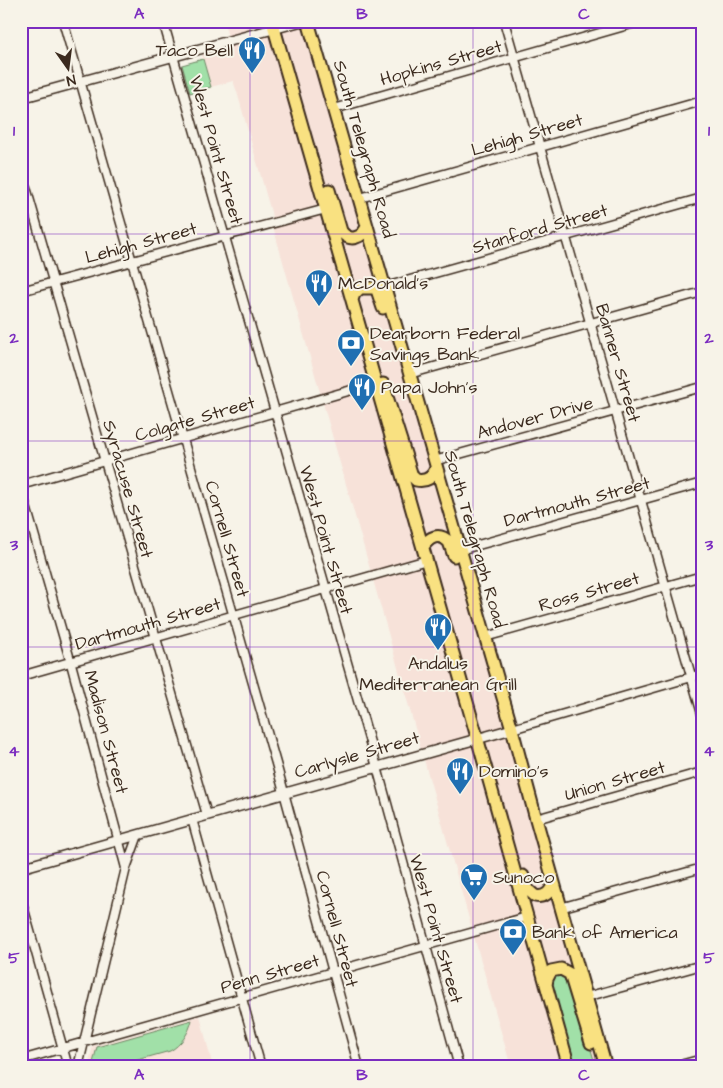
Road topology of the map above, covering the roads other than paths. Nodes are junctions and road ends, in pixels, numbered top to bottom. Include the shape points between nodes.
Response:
1 (63, 21) edge
2 (163, 21) edge
3 (302, 21) edge
4 (308, 21) edge
5 (504, 21) edge
6 (642, 21) edge
7 (274, 25) edge
8 (173, 57) junction
9 (515, 57) junction
10 (80, 82) junction
11 (21, 98) edge
12 (702, 101) edge
13 (334, 109) junction
14 (299, 113) junction
15 (540, 147) junction
16 (21, 170) edge
17 (360, 198) junction
18 (702, 198) edge
19 (326, 209) junction
20 (367, 226) junction
21 (226, 236) junction
22 (566, 237) junction
23 (131, 261) junction
24 (54, 282) junction
25 (385, 287) junction
26 (21, 291) edge
27 (702, 292) edge
28 (352, 300) junction
29 (591, 323) junction
30 (368, 354) junction
31 (409, 374) junction
32 (376, 383) junction
33 (702, 387) edge
34 (420, 411) junction
35 (274, 412) junction
36 (616, 412) junction
37 (183, 438) junction
38 (104, 461) junction
39 (435, 465) junction
40 (702, 483) edge
41 (21, 487) edge
42 (641, 500) junction
43 (423, 547) junction
44 (460, 550) junction
45 (427, 560) junction
46 (702, 576) edge
47 (666, 586) junction
48 (325, 590) junction
49 (233, 615) junction
50 (156, 637) junction
51 (486, 643) junction
52 (71, 662) junction
53 (702, 674) edge
54 (21, 676) edge
55 (692, 677) junction
56 (702, 714) edge
57 (512, 729) junction
58 (477, 738) junction
59 (377, 767) junction
60 (702, 772) edge
61 (489, 781) junction
62 (284, 793) junction
63 (207, 815) junction
64 (192, 819) junction
65 (536, 819) junction
66 (138, 835) junction
67 (119, 840) junction
68 (21, 868) edge
69 (126, 868) junction
70 (702, 868) edge
71 (554, 883) junction
72 (21, 899) edge
73 (560, 908) junction
74 (527, 917) junction
75 (425, 945) junction
76 (702, 965) edge
77 (333, 972) junction
78 (546, 985) junction
79 (242, 997) junction
80 (586, 997) junction
81 (85, 1042) junction
82 (63, 1048) junction
83 (702, 1059) edge
84 (21, 1060) edge
85 (68, 1067) edge
86 (78, 1067) edge
87 (261, 1067) edge
88 (359, 1067) edge
89 (459, 1067) edge
90 (569, 1067) edge
91 (599, 1067) edge
92 (606, 1067) edge
93 (673, 1067) edge

1 - 10 street, Cornell Street
2 - 8 street, West Point Street
3 - 7 street
4 - 13 main road, South Telegraph Road
5 - 9 street, Banner Street
6 - 9 street, Hopkins Street
7 - 8 street
7 - 14 main road
8 - 10 street
8 - 21 street, West Point Street
9 - 13 street, Hopkins Street
9 - 15 street, Banner Street
10 - 11 street
10 - 23 street, Cornell Street
12 - 15 street, Lehigh Street
13 - 17 main road, South Telegraph Road
14 - 19 main road
14 - 20 main road via 315,144 341,231 347,238 356,238
15 - 17 street, Lehigh Street
15 - 22 street, Banner Street
16 - 24 street, Syracuse Street
17 - 20 main road, South Telegraph Road
18 - 22 street, Stanford Street
19 - 21 street, Lehigh Street
19 - 28 main road
20 - 25 main road, South Telegraph Road
21 - 23 street, Lehigh Street
21 - 35 street, West Point Street
22 - 25 street, Stanford Street
22 - 29 street, Banner Street
23 - 24 street, Lehigh Street
23 - 37 street, Cornell Street
24 - 26 street, Lehigh Street
24 - 38 street, Syracuse Street
25 - 31 main road, South Telegraph Road
27 - 29 street
28 - 30 main road
28 - 34 main road via 360,288 377,290 409,393
29 - 31 street
29 - 36 street, Banner Street
30 - 32 main road
30 - 39 main road via 389,399 412,476 420,481 428,479 434,473
31 - 34 main road, South Telegraph Road
32 - 35 street, Colgate Street
32 - 43 main road
33 - 36 street, Andover Drive
34 - 39 main road, South Telegraph Road
35 - 37 street, Colgate Street
35 - 48 street, West Point Street
36 - 39 street, Andover Drive
36 - 42 street, Banner Street
37 - 38 street, Colgate Street
37 - 49 street, Cornell Street
38 - 41 street, Colgate Street
38 - 50 street, Syracuse Street
39 - 44 main road, South Telegraph Road
40 - 42 street, Dartmouth Street
41 - 52 street, Madison Street
42 - 44 street, Dartmouth Street
42 - 47 street, Banner Street
43 - 45 main road
43 - 51 main road via 433,536 449,542 474,626
44 - 51 main road, South Telegraph Road
45 - 48 street, Dartmouth Street
45 - 58 main road
46 - 47 street, Ross Street
47 - 51 street, Ross Street
47 - 55 street, Banner Street
48 - 49 street, Dartmouth Street
48 - 59 street, West Point Street
49 - 50 street, Dartmouth Street
49 - 62 street, Cornell Street
50 - 52 street, Dartmouth Street
50 - 63 street, Syracuse Street
51 - 57 main road, South Telegraph Road
52 - 54 street, Dartmouth Street
52 - 67 street, Madison Street
53 - 55 street, Carlysle Street
55 - 56 street, Banner Street
55 - 57 street, Carlysle Street
57 - 58 street, Carlysle Street
57 - 65 main road, South Telegraph Road
58 - 59 street, Carlysle Street
58 - 61 main road
59 - 62 street, Carlysle Street
59 - 75 street, West Point Street
60 - 65 street, Union Street
61 - 71 main road via 506,815 526,888 540,897 548,894
61 - 74 main road
62 - 63 street, Carlysle Street
62 - 77 street, Cornell Street
63 - 64 street, Carlysle Street
64 - 66 street, Carlysle Street
64 - 79 street
65 - 71 main road, South Telegraph Road
66 - 67 street, Carlysle Street
66 - 69 street
67 - 68 street, Carlysle Street
67 - 69 street, Madison Street
69 - 81 street
70 - 73 street
71 - 73 main road, South Telegraph Road
72 - 82 street
73 - 80 main road, South Telegraph Road
74 - 75 street, Penn Street
74 - 78 main road
75 - 77 street, Penn Street
75 - 89 street, West Point Street
76 - 80 street
77 - 79 street, Penn Street
77 - 88 street, Cornell Street
78 - 90 main road
78 - 91 main road via 551,971 561,970 570,974
79 - 81 street, Penn Street
79 - 87 street
80 - 92 main road, South Telegraph Road
81 - 82 street, Penn Street
81 - 86 street
82 - 84 street, Penn Street
82 - 85 street
83 - 93 street

